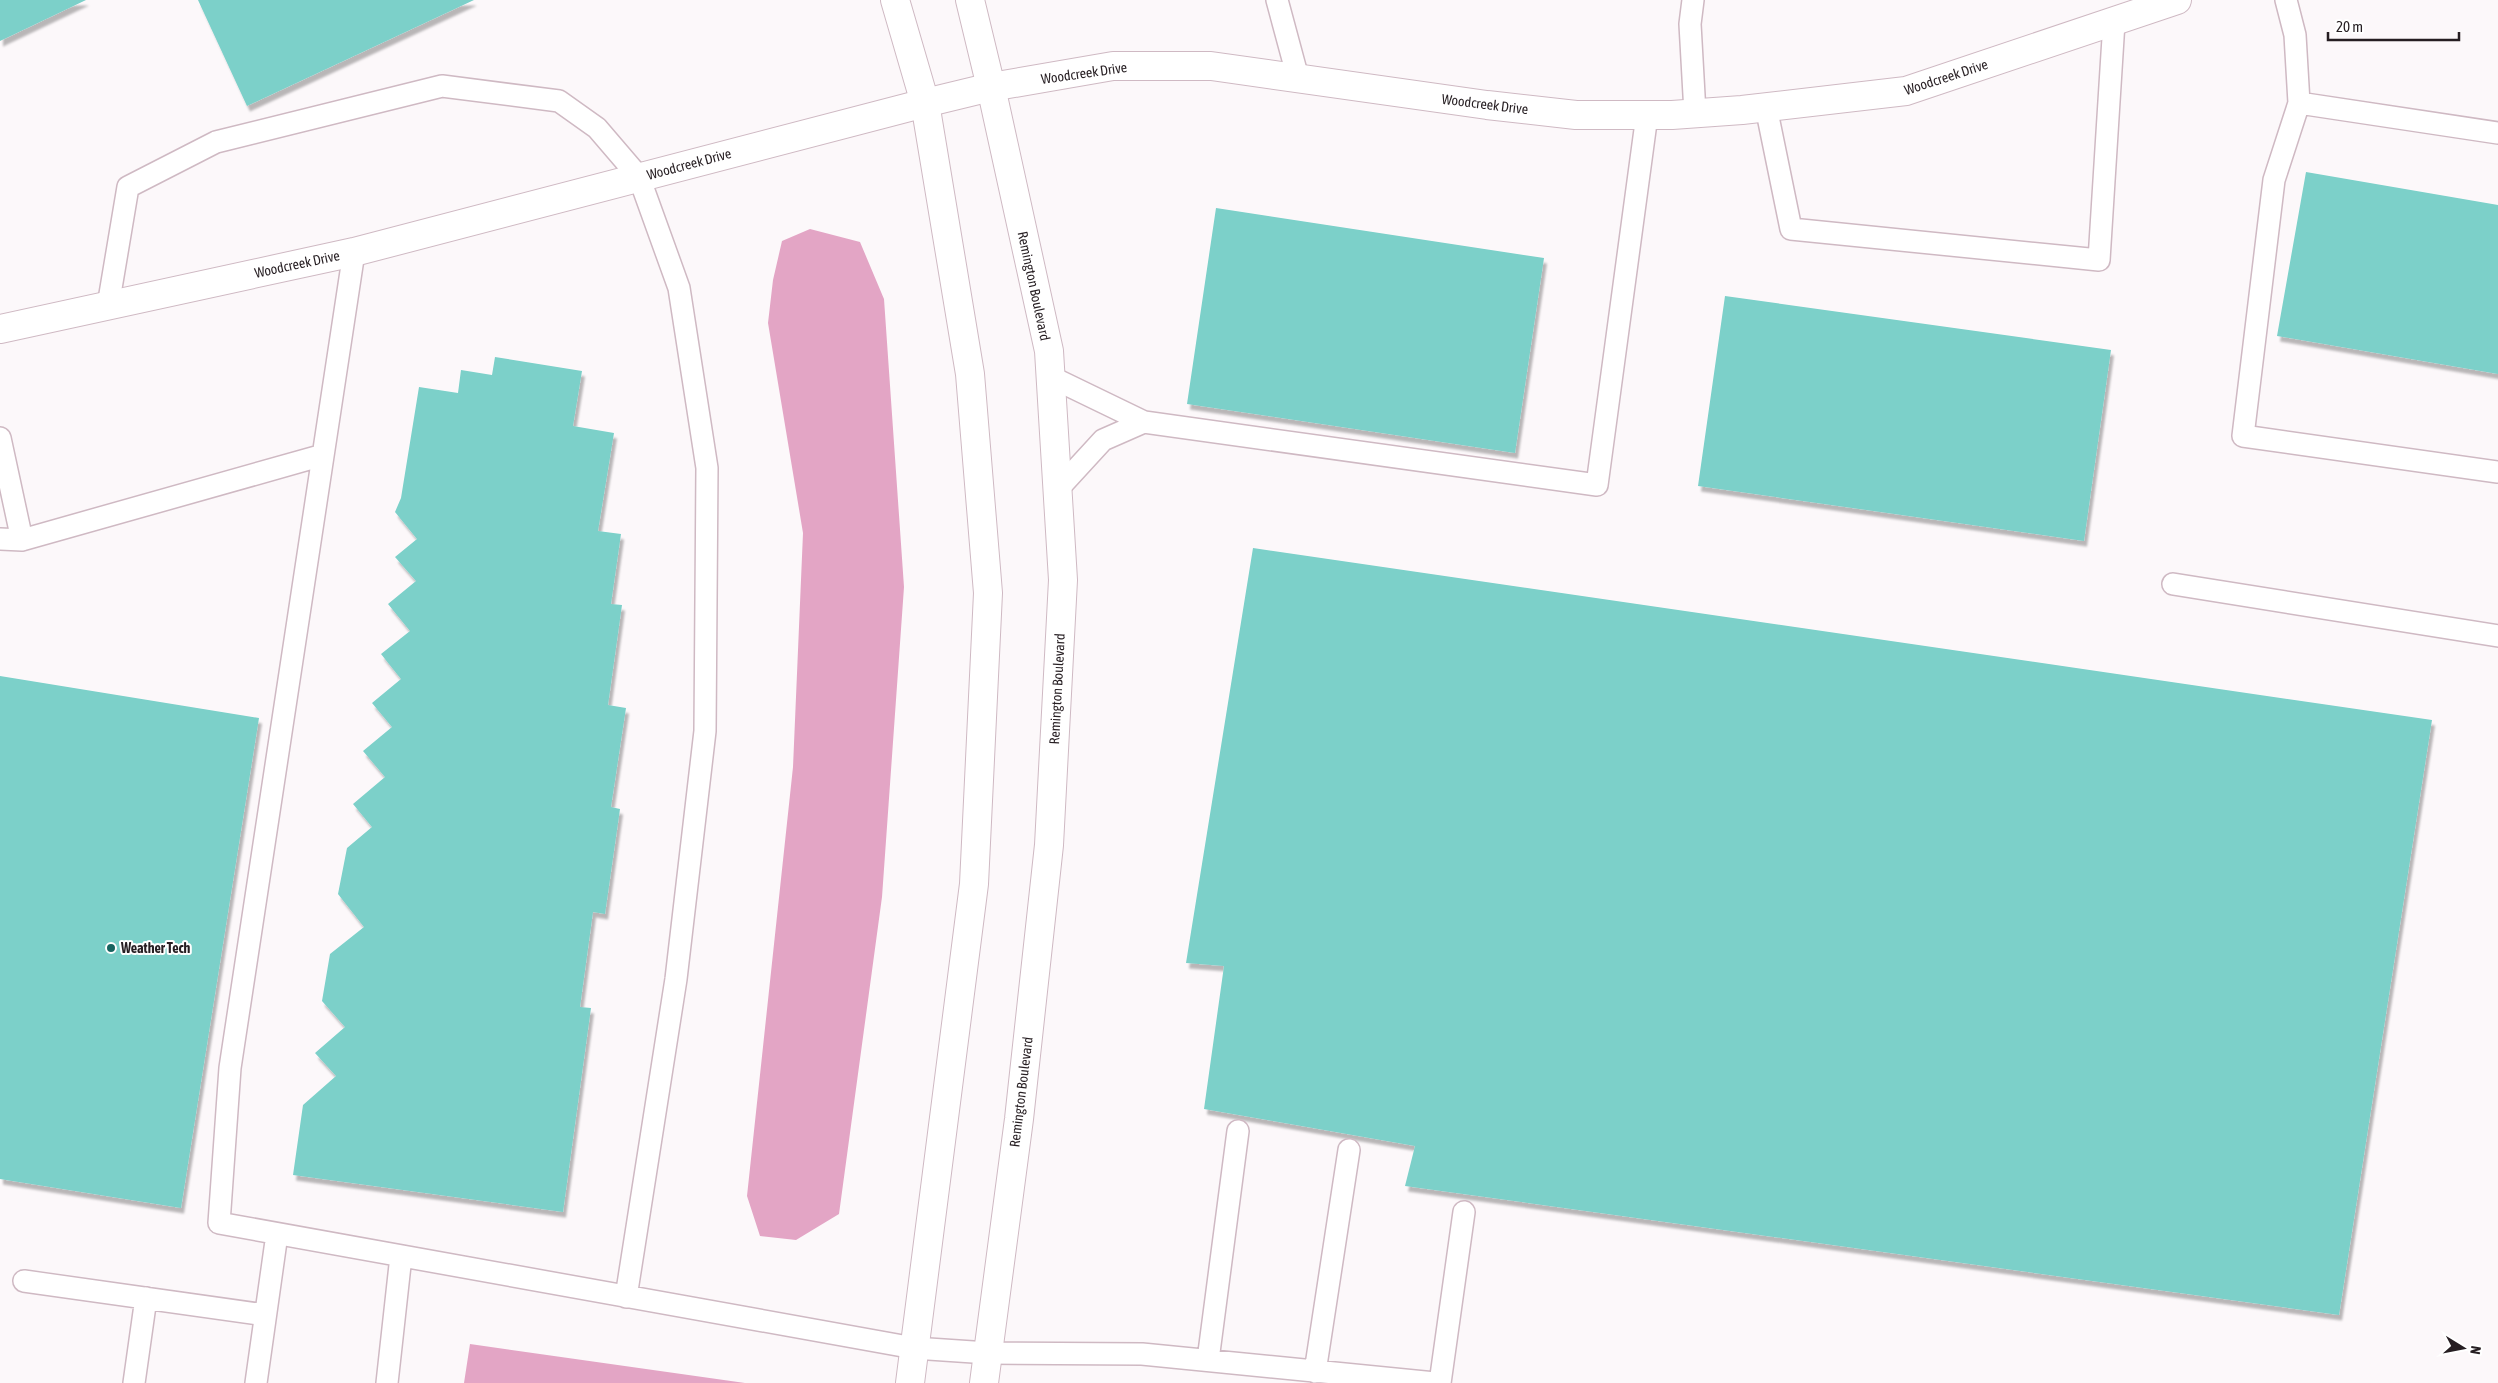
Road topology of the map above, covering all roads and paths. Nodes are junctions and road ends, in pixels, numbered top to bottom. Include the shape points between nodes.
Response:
1 (895, 0) edge
2 (970, 0) edge
3 (1277, 0) edge
4 (1693, 0) edge
5 (2177, 0) edge
6 (2286, 0) edge
7 (2114, 22) junction
8 (1298, 78) junction
9 (991, 88) junction
10 (925, 103) junction
11 (2299, 103) junction
12 (1766, 107) junction
13 (1695, 113) junction
14 (1647, 115) junction
15 (2498, 133) edge
16 (639, 177) junction
17 (354, 252) junction
18 (108, 306) junction
19 (0, 329) edge
20 (1051, 377) junction
21 (1144, 422) junction
22 (0, 438) edge
23 (323, 455) junction
24 (2498, 472) edge
25 (1058, 489) junction
26 (0, 539) edge
27 (22, 540) junction
28 (2173, 584) dead end
29 (2498, 636) edge
30 (1238, 1131) dead end
31 (1349, 1150) dead end
32 (1464, 1212) dead end
33 (277, 1234) junction
34 (401, 1256) junction
35 (24, 1281) dead end
36 (626, 1297) junction
37 (146, 1298) junction
38 (266, 1315) junction
39 (914, 1348) junction
40 (988, 1353) junction
41 (1208, 1360) junction
42 (1316, 1372) junction
43 (134, 1383) edge
44 (256, 1383) edge
45 (387, 1383) edge
46 (910, 1383) edge
47 (984, 1383) edge
48 (1434, 1383) edge
49 (1440, 1383) edge

1 - 10 street
2 - 9 street, Remington Boulevard
3 - 8 lane
4 - 13 lane via 1690,24
5 - 7 street, Woodcreek Drive
6 - 11 lane via 2295,35
7 - 12 street, Woodcreek Drive via 1906,91
7 - 12 lane via 2099,260 1791,229
8 - 9 street, Woodcreek Drive via 1211,66 1113,66
8 - 14 street, Woodcreek Drive via 1576,115
9 - 10 street, Woodcreek Drive
9 - 20 street, Remington Boulevard via 1049,351
10 - 16 street, Woodcreek Drive
10 - 39 street via 970,374 988,593 974,884
11 - 15 lane
11 - 24 lane via 2274,180 2243,436
12 - 13 street, Woodcreek Drive
13 - 14 street, Woodcreek Drive
14 - 21 lane via 1596,485
16 - 17 street, Woodcreek Drive
16 - 18 lane via 597,128 559,101 442,86 216,142 128,187
16 - 36 lane via 679,288 707,468 706,731 676,979
17 - 18 street, Woodcreek Drive
17 - 23 lane
18 - 19 street, Woodcreek Drive
20 - 21 lane
20 - 25 street, Remington Boulevard
21 - 25 lane via 1103,440
22 - 27 lane
23 - 27 lane
23 - 33 lane via 230,1068 219,1223
25 - 40 street, Remington Boulevard via 1063,580 1049,845 1019,1119
26 - 27 lane
28 - 29 lane
30 - 41 lane
31 - 42 lane
32 - 49 lane
33 - 34 lane
33 - 38 lane
34 - 36 lane
34 - 45 lane
35 - 37 lane
36 - 39 lane
37 - 38 lane
37 - 43 lane
38 - 44 lane
39 - 40 lane
39 - 46 street
40 - 41 lane via 1142,1354
40 - 47 street, Remington Boulevard
41 - 42 lane
42 - 48 lane

